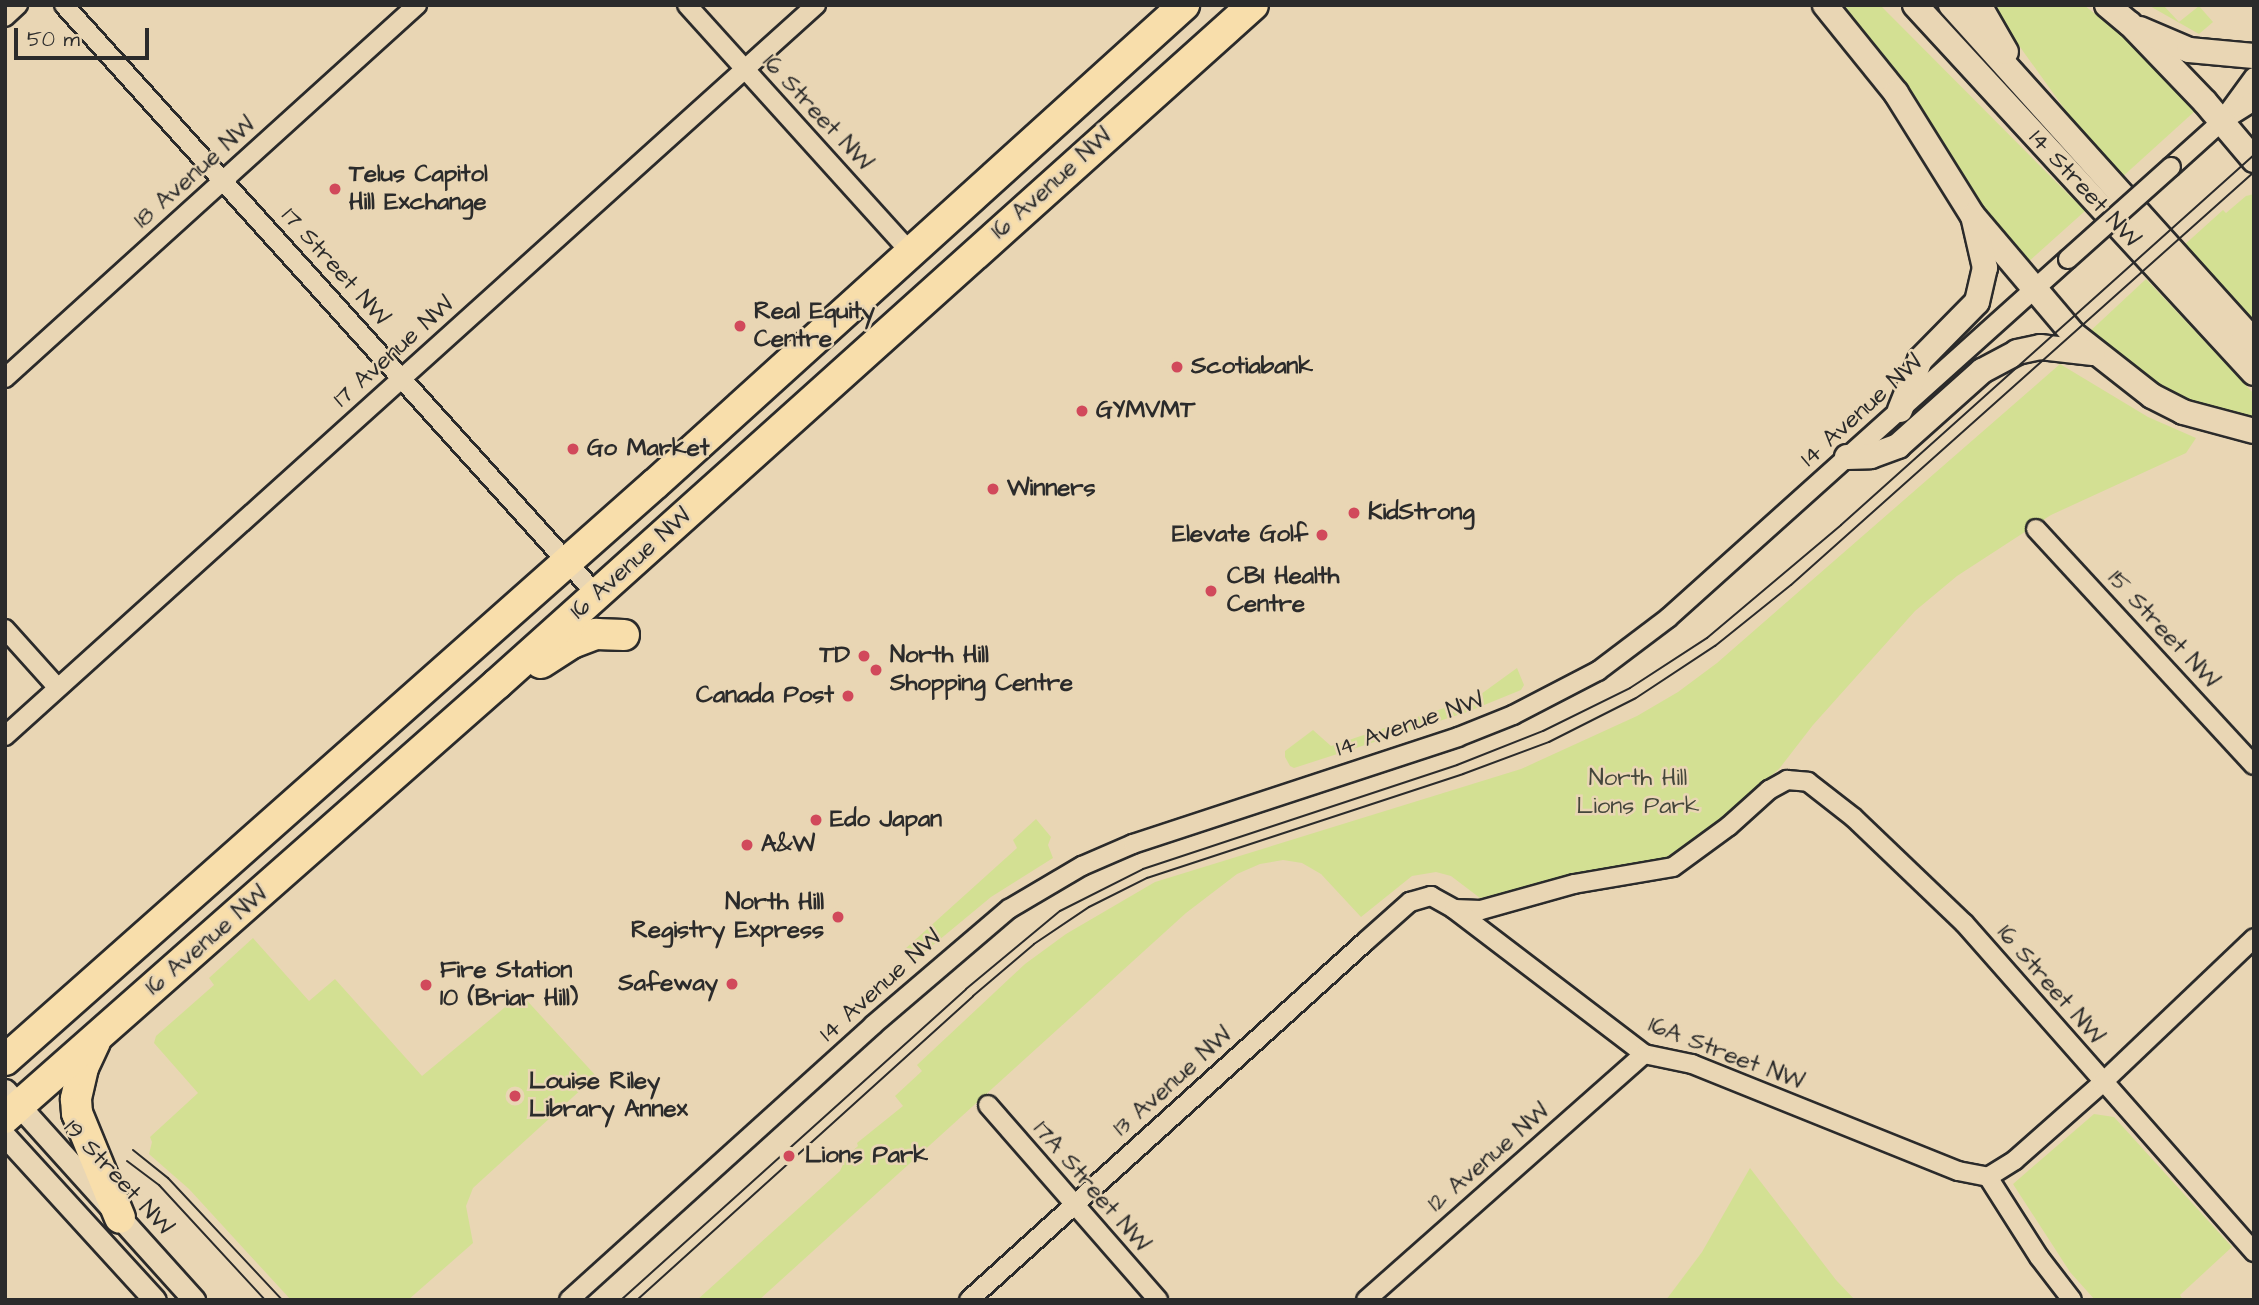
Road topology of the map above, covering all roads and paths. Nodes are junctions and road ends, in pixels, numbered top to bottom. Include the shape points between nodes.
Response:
1 (18, 5) edge
2 (64, 5) edge
3 (416, 5) edge
4 (687, 5) edge
5 (816, 5) edge
6 (1184, 5) edge
7 (1253, 5) edge
8 (1825, 5) edge
9 (1896, 5) edge
10 (1915, 5) edge
11 (1951, 5) edge
12 (1979, 5) edge
13 (2106, 5) edge
14 (5, 17) edge
15 (1932, 24) junction
16 (2130, 24) junction
17 (2254, 56) edge
18 (744, 70) junction
19 (2254, 77) edge
20 (2017, 79) junction
21 (2254, 101) edge
22 (2222, 121) junction
23 (2254, 160) edge
24 (223, 180) junction
25 (1973, 216) junction
26 (911, 253) junction
27 (2034, 290) junction
28 (2254, 342) edge
29 (2093, 353) junction
30 (2254, 373) edge
31 (5, 378) edge
32 (402, 378) junction
33 (1900, 410) junction
34 (2254, 432) edge
35 (1847, 457) junction
36 (2036, 529) dead end
37 (567, 561) junction
38 (597, 595) junction
39 (5, 629) edge
40 (624, 635) dead end
41 (497, 684) junction
42 (58, 688) junction
43 (5, 736) edge
44 (2254, 765) edge
45 (1410, 902) joint
46 (1454, 909) junction
47 (2254, 938) edge
48 (97, 1037) junction
49 (1644, 1054) junction
50 (5, 1060) edge
51 (2102, 1083) junction
52 (10, 1105) edge
53 (988, 1105) dead end
54 (5, 1136) edge
55 (1988, 1177) junction
56 (1074, 1205) junction
57 (120, 1218) junction
58 (2254, 1252) edge
59 (155, 1300) edge
60 (194, 1300) edge
61 (569, 1300) edge
62 (969, 1300) edge
63 (1157, 1300) edge
64 (1367, 1300) edge
65 (2073, 1300) edge

1 - 14 street
2 - 24 street, 17 Street NW
3 - 24 street, 18 Avenue NW
4 - 18 street, 16 Street NW
5 - 18 street, 17 Avenue NW
6 - 26 highway, 16 Avenue NW
7 - 38 highway, 16 Avenue NW
8 - 25 main road via 1896,93
9 - 15 main road
10 - 15 main road, 14 Street NW
11 - 20 main road, 14 Street NW
12 - 20 main road via 2003,43
13 - 16 main road
15 - 30 main road, 14 Street NW
16 - 17 main road via 2189,50
16 - 22 main road
18 - 26 street, 16 Street NW
18 - 32 street, 17 Avenue NW
19 - 22 street, 14 Avenue NW
20 - 28 main road, 14 Street NW
21 - 22 street, 14 Avenue NW
22 - 23 main road
22 - 27 street, 14 Avenue NW, bridge
24 - 31 street, 18 Avenue NW
24 - 32 street, 17 Street NW
25 - 27 main road
25 - 33 main road via 1985,268 1977,302 1920,360
26 - 37 highway, 16 Avenue NW
27 - 29 main road
27 - 33 street, 14 Avenue NW
29 - 34 main road via 2152,396 2183,412
29 - 35 main road via 2040,347 2017,352 1982,372 1898,446 1871,456
32 - 37 street, 17 Street NW
32 - 42 street, 17 Avenue NW
33 - 35 street, 14 Avenue NW
35 - 61 street, 14 Avenue NW via 1646,637 1567,688 1458,737 1133,844 1082,866 1009,909
36 - 44 street, 15 Street NW
37 - 38 street, 17 Street NW
37 - 50 highway, 16 Avenue NW
38 - 41 highway, 16 Avenue NW
39 - 42 street
40 - 41 highway via 596,634 572,643 525,674
41 - 48 highway, 16 Avenue NW
42 - 43 street, 17 Avenue NW
45 - 46 street, 16A Street NW via 1432,896
45 - 56 street, 13 Avenue NW
46 - 49 street, 16A Street NW
46 - 51 street, 16 Street NW via 1481,910 1574,884 1673,867 1769,790 1787,780 1808,782 1854,818 1964,923
47 - 51 street
48 - 52 highway, 16 Avenue NW
48 - 57 highway via 83,1068 76,1106
49 - 55 street, 16A Street NW via 1692,1064 1958,1171
49 - 64 street, 12 Avenue NW
51 - 55 street via 2015,1160
51 - 58 street, 16 Street NW
52 - 57 street, 19 Street NW
53 - 56 street, 17A Street NW
54 - 59 street
55 - 65 street via 2039,1257
56 - 62 street, 13 Avenue NW
56 - 63 street, 17A Street NW
57 - 60 street, 19 Street NW

